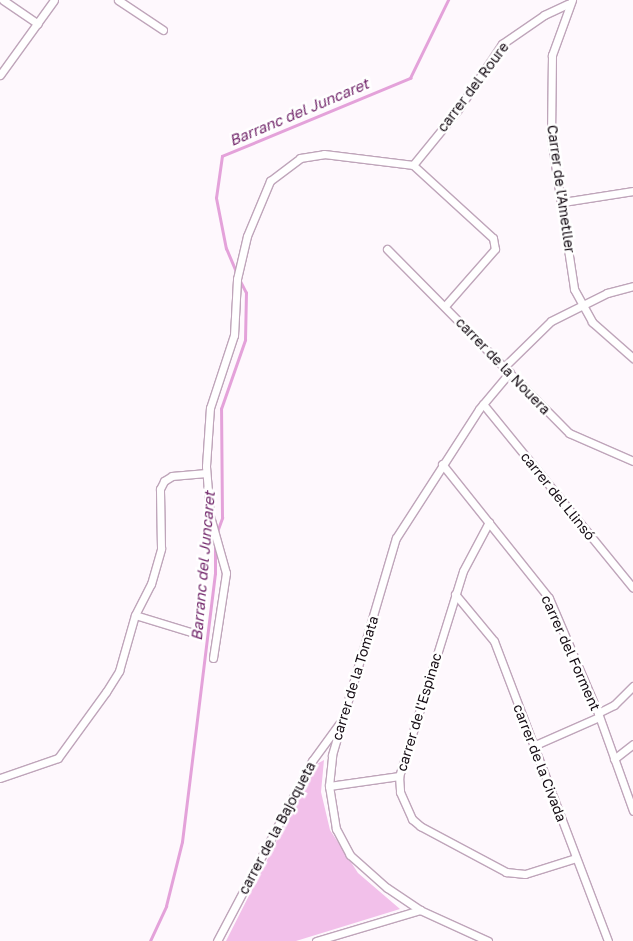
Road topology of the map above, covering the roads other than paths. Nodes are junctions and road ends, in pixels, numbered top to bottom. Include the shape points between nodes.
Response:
1 (3, 0) edge
2 (54, 0) edge
3 (118, 0) edge
4 (570, 2) edge
5 (38, 24) junction
6 (163, 30) dead end
7 (0, 74) edge
8 (413, 165) junction
9 (633, 191) edge
10 (563, 202) junction
11 (387, 249) dead end
12 (633, 286) edge
13 (582, 305) junction
14 (445, 306) junction
15 (633, 358) edge
16 (505, 366) junction
17 (510, 372) junction
18 (483, 404) junction
19 (633, 461) edge
20 (442, 464) junction
21 (206, 473) junction
22 (489, 522) junction
23 (633, 588) edge
24 (455, 594) junction
25 (135, 615) junction
26 (197, 634) dead end
27 (213, 658) dead end
28 (633, 686) edge
29 (598, 715) junction
30 (344, 719) junction
31 (633, 744) edge
32 (533, 746) junction
33 (318, 752) junction
34 (332, 756) junction
35 (614, 758) junction
36 (399, 776) junction
37 (0, 778) edge
38 (329, 786) junction
39 (633, 811) edge
40 (576, 858) junction
41 (420, 910) junction
42 (217, 941) edge
43 (316, 941) edge
44 (488, 941) edge
45 (608, 941) edge

1 - 5 street
2 - 5 street
3 - 6 street
4 - 8 street, carrer del Roure via 544,14 502,44 457,111
4 - 10 street, Carrer de l'Ametller via 552,55 551,138
5 - 7 street
8 - 14 street via 493,238 495,248
8 - 21 street via 324,154 300,158 270,182 246,236 237,280 234,335 210,408
9 - 10 street
10 - 13 street, Carrer de l'Ametller via 574,289
11 - 14 street, carrer de la Nouera
12 - 13 street via 607,293
13 - 15 street, Carrer de l'Ametller via 592,322
13 - 16 street via 551,321
14 - 16 street, carrer de la Nouera
16 - 17 street, carrer de la Nouera
17 - 18 street, carrer de la Tomata
17 - 19 street, carrer de la Nouera via 569,433
18 - 20 street, carrer de la Tomata
18 - 23 street, carrer del Llinsó
20 - 22 street, carrer del Forment
20 - 30 street, carrer de la Tomata via 396,538
21 - 25 street via 172,476 160,489 161,548 151,584
21 - 27 street via 210,516 226,573
22 - 24 street, carrer de l'Espinac via 473,547
22 - 29 street, carrer del Forment via 550,598
24 - 32 street, carrer de la Civada via 494,641
24 - 36 street, carrer de l'Espinac
25 - 26 street
25 - 37 street via 119,671 58,758
28 - 29 street via 614,705
29 - 32 street
29 - 35 street, carrer del Forment
30 - 33 street, carrer de la Bajoqueta
30 - 34 street, carrer de la Tomata
31 - 35 street
32 - 40 street, carrer de la Civada
33 - 34 street
33 - 42 street, carrer de la Bajoqueta
34 - 38 street, carrer de la Tomata
35 - 39 street, carrer del Forment
36 - 38 street
36 - 40 street, carrer de l'Espinac via 404,806 412,820 485,863 506,872 526,874
38 - 41 street, carrer de la Tomata via 336,829 350,855 386,888
40 - 45 street, carrer de la Civada
41 - 43 street
41 - 44 street, carrer de la Tomata

